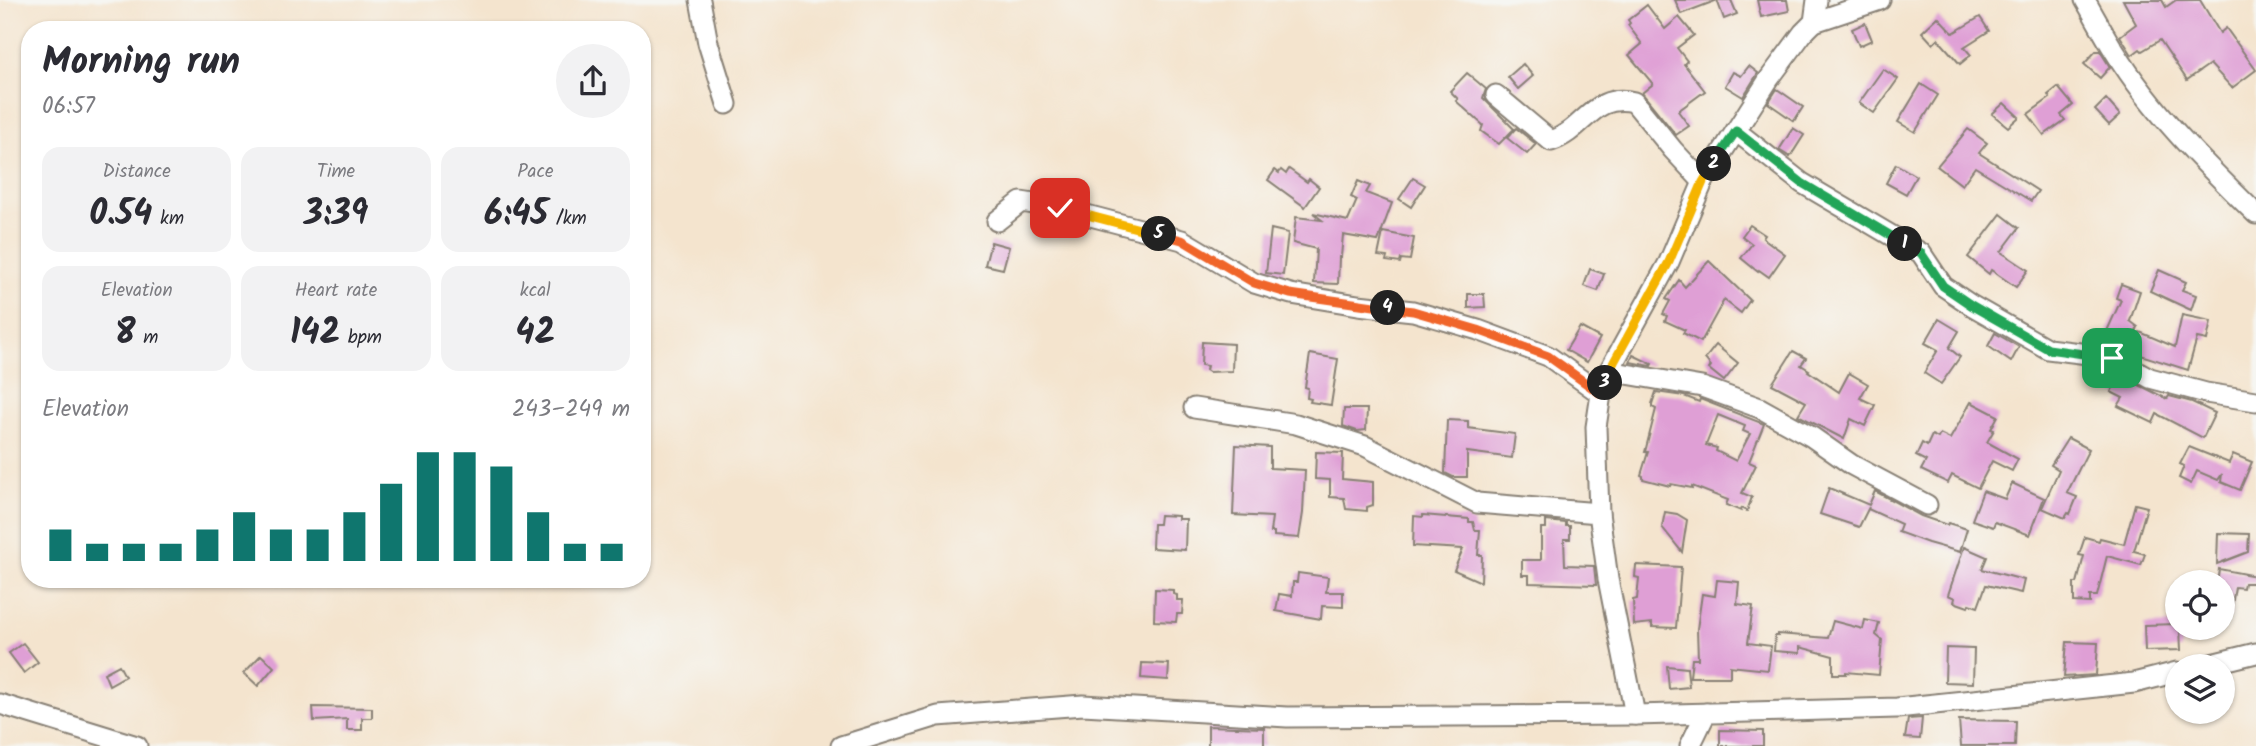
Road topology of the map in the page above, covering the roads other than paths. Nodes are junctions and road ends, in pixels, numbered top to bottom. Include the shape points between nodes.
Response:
1 (700, 0) edge
2 (1817, 0) edge
3 (1880, 0) edge
4 (2085, 0) edge
5 (1814, 22) junction
6 (1496, 95) dead end
7 (726, 104) dead end
8 (1736, 131) junction
9 (1703, 182) junction
10 (2256, 214) edge
11 (997, 220) dead end
12 (1609, 371) junction
13 (1601, 394) junction
14 (2256, 401) edge
15 (1194, 408) dead end
16 (1927, 505) dead end
17 (1599, 513) junction
18 (2256, 653) edge
19 (2235, 658) edge
20 (2165, 675) edge
21 (0, 704) edge
22 (1706, 713) junction
23 (1635, 715) junction
24 (137, 746) edge
25 (841, 746) edge
26 (1690, 746) edge

1 - 7 street
2 - 5 street
3 - 5 street
4 - 10 street via 2155,106 2210,170
5 - 8 street
6 - 9 street via 1551,141 1564,137 1602,103 1634,102
8 - 9 street
8 - 14 street via 1802,183 1921,253 1943,286 2048,349 2112,358 2150,378
9 - 12 street via 1669,262
11 - 13 street via 1021,202 1182,240 1254,283 1358,305 1413,311 1489,334 1548,356
12 - 13 street
12 - 16 street via 1702,387 1760,408
13 - 17 street via 1596,426
15 - 17 street via 1296,424 1365,446 1477,503
17 - 23 street
18 - 19 street
20 - 22 street via 2134,683 1897,708
21 - 24 street
22 - 23 street
22 - 26 street
23 - 25 street via 1287,717 1083,705 938,716

